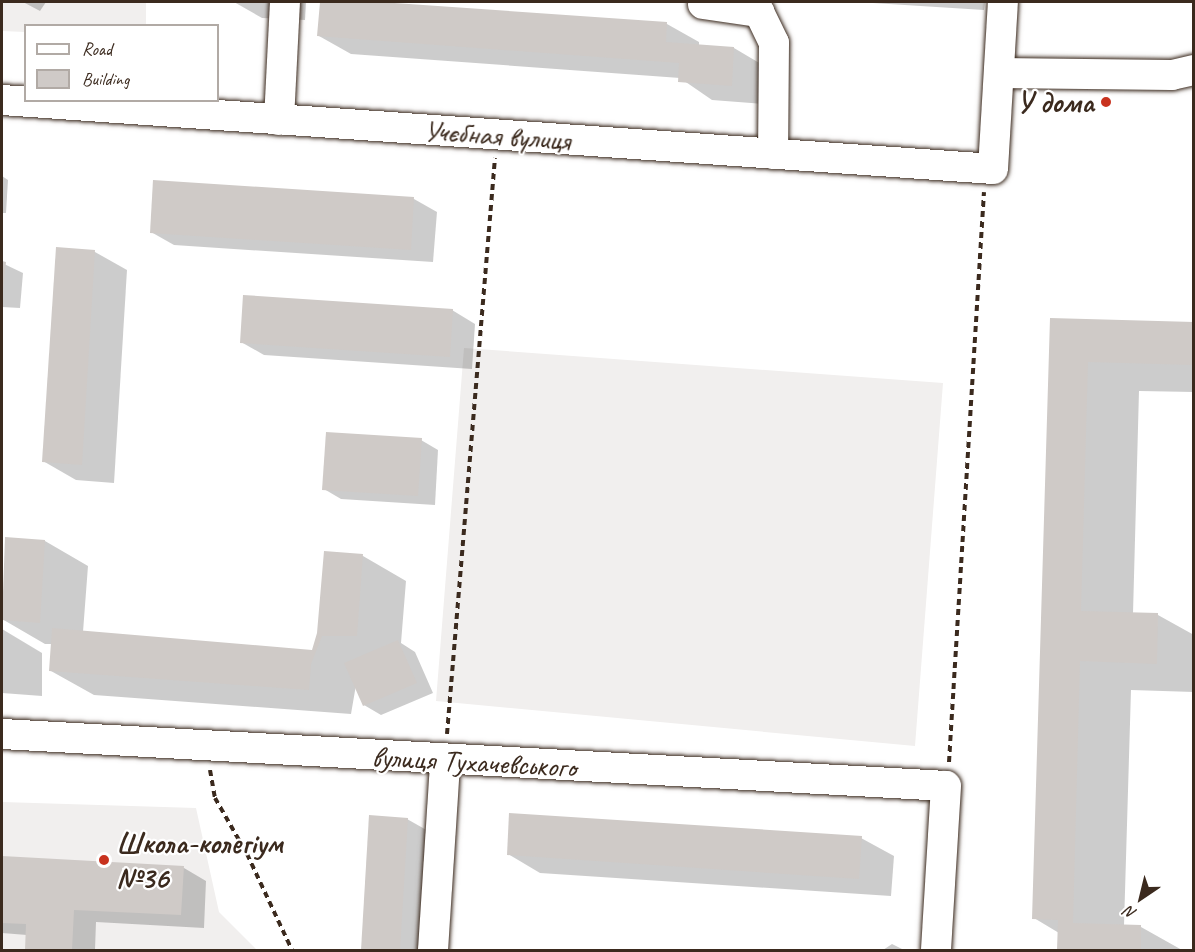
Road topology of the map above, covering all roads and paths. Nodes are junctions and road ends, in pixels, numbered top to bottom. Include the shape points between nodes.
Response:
1 (285, 2) edge
2 (1003, 2) edge
3 (703, 4) dead end
4 (1194, 70) edge
5 (999, 73) junction
6 (2, 100) edge
7 (24, 102) edge
8 (30, 102) edge
9 (279, 120) junction
10 (496, 135) junction
11 (773, 154) junction
12 (993, 169) junction
13 (2, 734) edge
14 (206, 747) junction
15 (445, 762) junction
16 (946, 786) junction
17 (292, 951) edge
18 (433, 951) edge
19 (936, 951) edge

1 - 9 street
2 - 5 street
3 - 11 street via 759,12 774,43
4 - 5 street via 1172,75
5 - 12 street
6 - 7 street, Учєбная вулиця
8 - 9 street, Учєбная вулиця
9 - 10 street, Учєбная вулиця
10 - 11 street, Учєбная вулиця
10 - 15 path
11 - 12 street, Учєбная вулиця
12 - 16 path via 981,198
13 - 14 street, вулиця Тухачевського
14 - 15 street, вулиця Тухачевського
14 - 17 path via 214,798 247,854
15 - 16 street, вулиця Тухачевського
15 - 18 street
16 - 19 street

